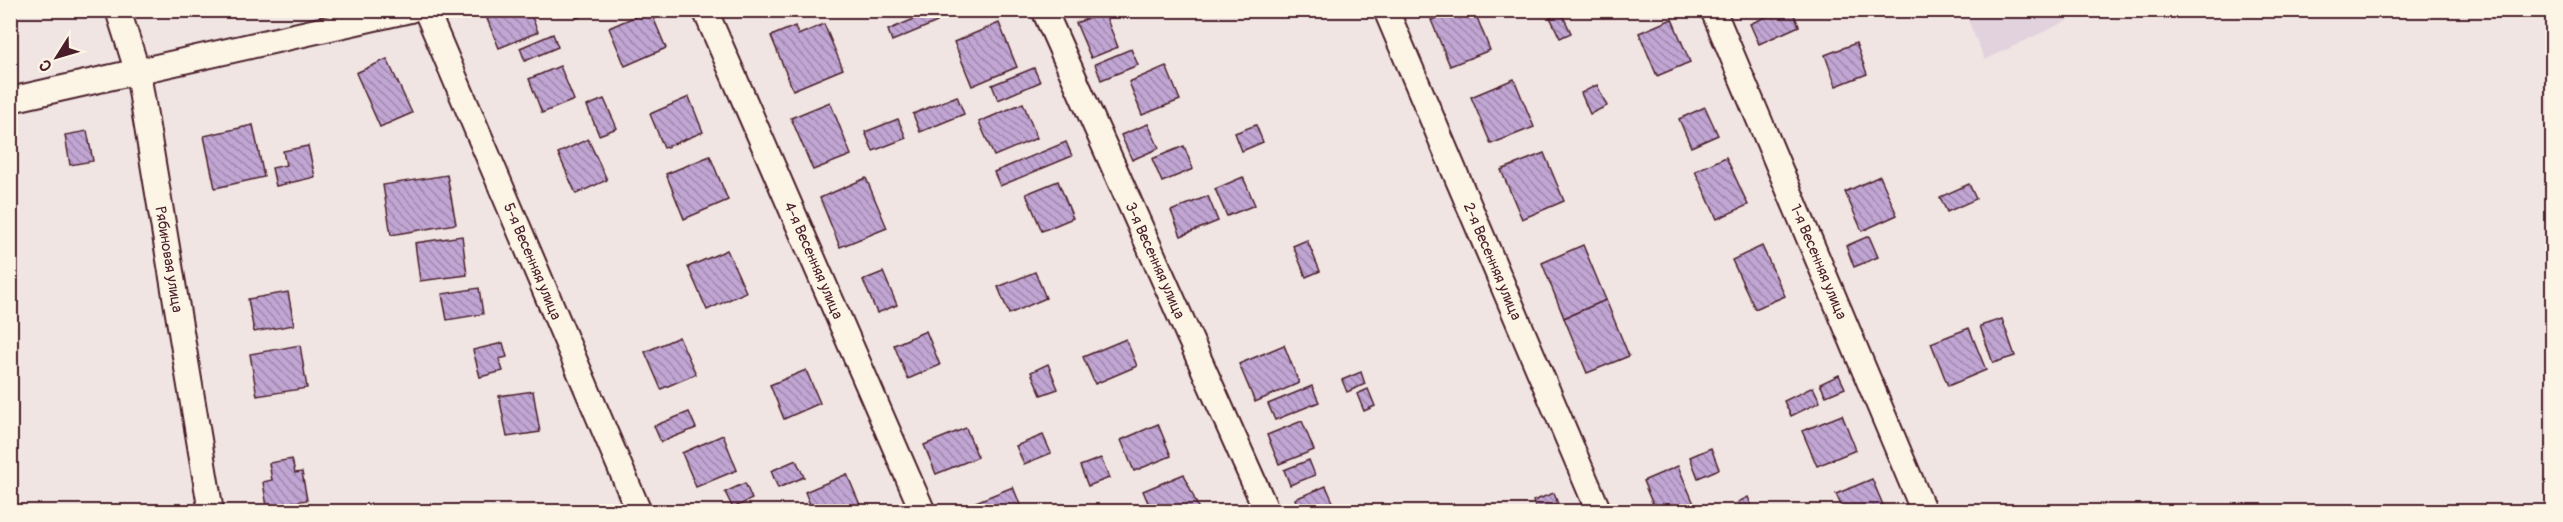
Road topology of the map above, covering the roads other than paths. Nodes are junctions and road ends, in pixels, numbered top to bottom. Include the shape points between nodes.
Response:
1 (118, 10) edge
2 (410, 10) edge
3 (426, 10) edge
4 (705, 10) edge
5 (1044, 10) edge
6 (1386, 10) edge
7 (1713, 10) edge
8 (138, 73) junction
9 (10, 100) edge
10 (211, 512) edge
11 (639, 512) edge
12 (923, 512) edge
13 (1267, 512) edge
14 (1599, 512) edge
15 (1924, 512) edge

1 - 8 street, Рябиновая улица
2 - 8 street
3 - 11 street, 5-я Весенняя улица
4 - 12 street, 4-я Весенняя улица
5 - 13 street, 3-я Весенняя улица
6 - 14 street, 2-я Весенняя улица
7 - 15 street, 1-я Весенняя улица
8 - 9 street
8 - 10 street, Рябиновая улица

